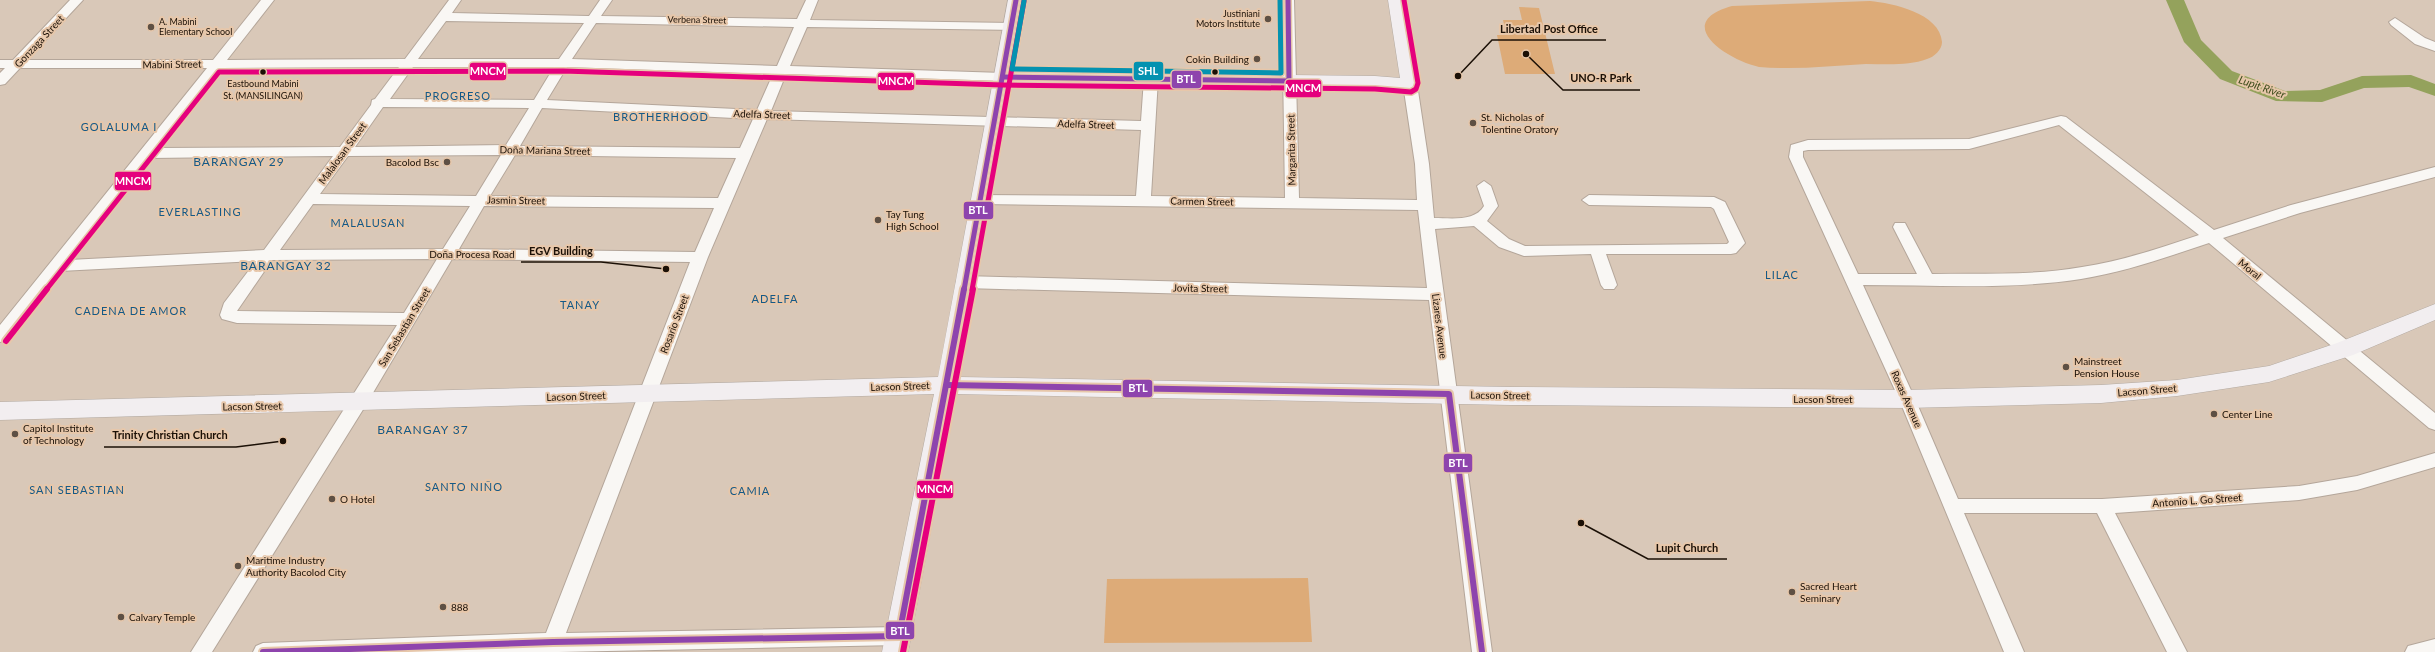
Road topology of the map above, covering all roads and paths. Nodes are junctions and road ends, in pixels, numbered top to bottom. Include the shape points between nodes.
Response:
1 (77, 0) edge
2 (268, 0) edge
3 (455, 0) edge
4 (606, 0) edge
5 (812, 0) edge
6 (1016, 0) edge
7 (1288, 0) edge
8 (1396, 0) edge
9 (443, 16) junction
10 (593, 19) junction
11 (801, 22) junction
12 (2395, 22) dead end
13 (1013, 27) junction
14 (2435, 47) edge
15 (563, 63) junction
16 (0, 64) edge
17 (18, 64) junction
18 (215, 64) junction
19 (407, 64) junction
20 (780, 70) junction
21 (1003, 77) junction
22 (1408, 77) junction
23 (1151, 79) junction
24 (0, 81) edge
25 (1290, 81) junction
26 (377, 103) junction
27 (539, 104) junction
28 (762, 115) junction
29 (2061, 120) joint
30 (995, 121) junction
31 (1148, 126) junction
32 (344, 150) junction
33 (512, 150) junction
34 (146, 153) junction
35 (746, 153) junction
36 (2435, 172) edge
37 (1484, 186) dead end
38 (308, 199) junction
39 (482, 199) junction
40 (979, 199) junction
41 (1143, 200) junction
42 (1590, 200) dead end
43 (724, 203) junction
44 (1292, 203) junction
45 (1425, 205) junction
46 (1477, 221) junction
47 (1428, 224) junction
48 (1900, 227) dead end
49 (2212, 237) junction
50 (1597, 249) junction
51 (449, 254) junction
52 (267, 255) junction
53 (700, 257) junction
54 (56, 266) junction
55 (1928, 279) junction
56 (1853, 280) junction
57 (964, 282) junction
58 (1609, 285) dead end
59 (1436, 294) junction
60 (2435, 312) edge
61 (409, 319) junction
62 (0, 336) edge
63 (2345, 349) junction
64 (947, 385) junction
65 (647, 394) junction
66 (1449, 394) junction
67 (1907, 399) junction
68 (358, 403) junction
69 (0, 411) edge
70 (2435, 422) edge
71 (2435, 460) edge
72 (1954, 506) junction
73 (2102, 506) junction
74 (897, 644) edge
75 (551, 647) edge
76 (2435, 648) edge
77 (201, 652) edge
78 (263, 652) edge
79 (1482, 652) edge
80 (2014, 652) edge
81 (2177, 652) edge
82 (2415, 652) edge

1 - 17 street, Gonzaga Street
2 - 18 street
3 - 9 street, Malalosan Street
4 - 10 street, San Sebastian Street
5 - 11 street, Rosario Street
6 - 13 main road
7 - 25 street, Margarita Street
8 - 22 main road, Lizares Avenue
9 - 10 street, Verbena Street
9 - 19 street, Malalosan Street
10 - 11 street, Verbena Street
10 - 15 street, San Sebastian Street
11 - 13 street, Verbena Street
11 - 20 street, Rosario Street
12 - 14 street via 2420,40
13 - 21 main road
15 - 19 street, Mabini Street
15 - 20 street, Mabini Street
15 - 27 street, San Sebastian Street
16 - 17 street, Mabini Street
17 - 18 street, Mabini Street
17 - 24 street, Gonzaga Street
18 - 19 street, Mabini Street
18 - 34 street
19 - 26 street, Malalosan Street
20 - 21 street, Mabini Street
20 - 28 street, Rosario Street
21 - 23 main road, Mabini Street
21 - 30 main road
22 - 25 main road, Mabini Street via 1375,81
22 - 45 street, Lizares Avenue via 1422,164
23 - 25 main road, Mabini Street
23 - 31 street
25 - 44 street, Margarita Street
26 - 27 street, Adelfa Street
26 - 32 street, Malalosan Street
27 - 28 street, Adelfa Street
27 - 33 street, San Sebastian Street
28 - 30 street, Adelfa Street
28 - 35 street, Rosario Street
29 - 49 street, Moral
29 - 56 street, Roxas Avenue via 1969,144 1808,145 1796,148 1796,157
30 - 31 street, Adelfa Street
30 - 40 main road
31 - 41 street
32 - 33 street, Doña Mariana Street
32 - 34 street, Doña Mariana Street
32 - 38 street, Malalosan Street
33 - 35 street, Doña Mariana Street
33 - 39 street, San Sebastian Street
34 - 54 street
35 - 43 street, Rosario Street
36 - 49 street via 2296,209
37 - 46 street via 1491,206 1486,215
38 - 39 street, Jasmin Street
38 - 52 street, Malalosan Street
39 - 43 street, Jasmin Street
39 - 51 street, San Sebastian Street
40 - 41 street, Carmen Street
40 - 57 main road
41 - 44 street, Carmen Street
42 - 50 street via 1714,202 1720,206 1737,243 1731,249
43 - 53 street, Rosario Street
44 - 45 street, Carmen Street
45 - 47 street, Lizares Avenue
46 - 47 street
46 - 50 street via 1504,242 1524,251
47 - 59 street, Lizares Avenue
48 - 55 street
49 - 55 street via 2133,262 2080,274 2035,278
49 - 63 street, Moral
50 - 58 street
51 - 52 street, Doña Procesa Road
51 - 53 street, Doña Procesa Road
51 - 61 street, San Sebastian Street
52 - 54 street, Doña Procesa Road
52 - 61 street, Malalosan Street via 230,307 228,315
53 - 65 street, Rosario Street
54 - 62 street
55 - 56 street
56 - 67 street, Roxas Avenue
57 - 59 street, Jovita Street
57 - 64 main road
59 - 66 street, Lizares Avenue
60 - 63 main road, Lacson Street
61 - 68 street, San Sebastian Street
63 - 67 main road, Lacson Street via 2268,374 2177,388 2101,394
63 - 70 street, Moral
64 - 65 main road, Lacson Street
64 - 66 main road, Lacson Street
64 - 74 main road
65 - 68 main road, Lacson Street
65 - 75 street, Rosario Street
66 - 67 main road, Lacson Street
66 - 79 street, Lizares Avenue
67 - 72 street, Roxas Avenue
68 - 69 main road, Lacson Street
68 - 77 street, San Sebastian Street
71 - 73 street, Antonio L. Go Street via 2326,490 2272,496
72 - 73 street, Antonio L. Go Street
72 - 80 street, Roxas Avenue
73 - 81 street
74 - 75 street
75 - 78 street
76 - 82 street

